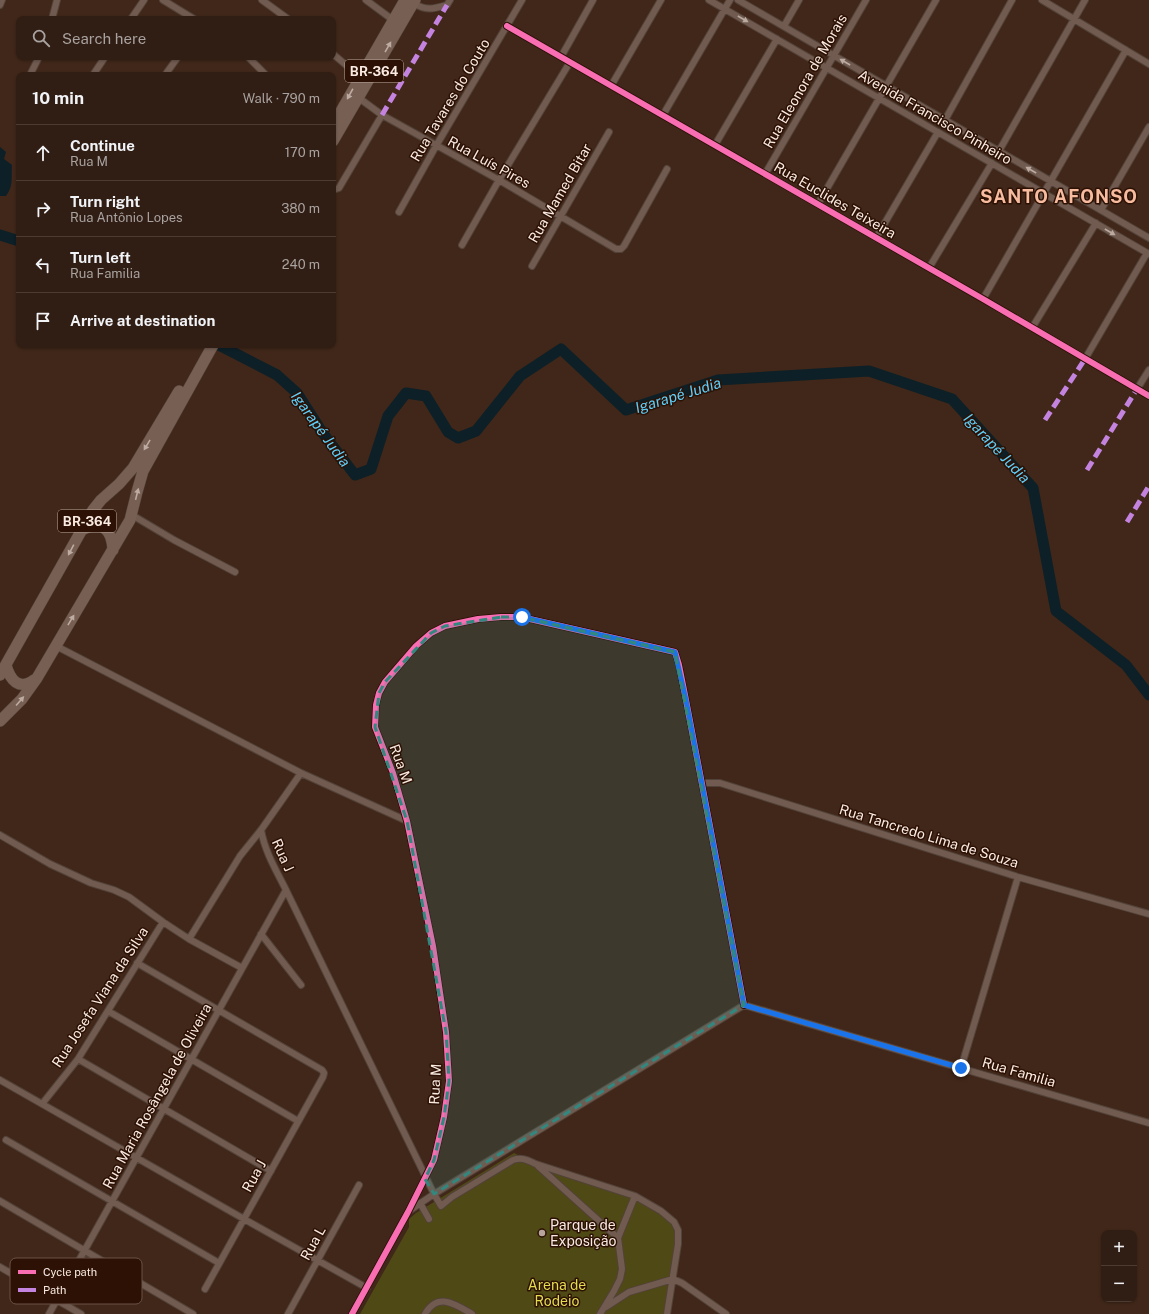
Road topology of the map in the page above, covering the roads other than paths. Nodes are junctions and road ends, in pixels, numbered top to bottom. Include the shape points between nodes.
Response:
1 (2, 0) edge
2 (57, 0) edge
3 (144, 0) edge
4 (163, 0) edge
5 (262, 0) edge
6 (366, 0) edge
7 (522, 0) edge
8 (593, 0) edge
9 (661, 0) edge
10 (709, 0) edge
11 (730, 0) edge
12 (738, 0) edge
13 (799, 0) edge
14 (866, 0) edge
15 (936, 0) edge
16 (1012, 0) edge
17 (1042, 0) edge
18 (1085, 0) edge
19 (411, 1) edge
20 (448, 3) edge
21 (0, 5) edge
22 (725, 9) junction
23 (53, 16) edge
24 (133, 16) edge
25 (189, 16) edge
26 (284, 16) edge
27 (393, 20) junction
28 (1074, 20) junction
29 (507, 26) junction
30 (784, 26) junction
31 (777, 39) junction
32 (1126, 50) junction
33 (834, 56) junction
34 (336, 57) edge
35 (561, 57) junction
36 (38, 60) edge
37 (103, 60) edge
38 (176, 60) edge
39 (251, 60) edge
40 (570, 62) junction
41 (1149, 64) edge
42 (827, 68) junction
43 (32, 72) edge
44 (95, 72) edge
45 (167, 72) edge
46 (263, 72) edge
47 (360, 77) junction
48 (611, 86) junction
49 (887, 86) junction
50 (359, 98) junction
51 (879, 98) junction
52 (382, 115) junction
53 (663, 116) junction
54 (336, 120) edge
55 (945, 120) junction
56 (1149, 127) edge
57 (609, 132) dead end
58 (938, 132) junction
59 (336, 136) edge
60 (716, 145) junction
61 (436, 146) junction
62 (999, 151) junction
63 (992, 163) junction
64 (668, 169) dead end
65 (765, 174) junction
66 (499, 180) junction
67 (1051, 181) junction
68 (336, 189) edge
69 (1044, 193) junction
70 (818, 204) junction
71 (1101, 210) junction
72 (399, 212) dead end
73 (560, 216) junction
74 (1096, 223) junction
75 (876, 238) junction
76 (1149, 238) edge
77 (462, 245) dead end
78 (1148, 254) edge
79 (532, 266) dead end
80 (929, 268) junction
81 (983, 298) junction
82 (1032, 328) junction
83 (204, 348) edge
84 (211, 348) edge
85 (1085, 359) junction
86 (1149, 370) edge
87 (184, 389) junction
88 (1138, 389) junction
89 (1149, 396) edge
90 (132, 515) junction
91 (82, 530) junction
92 (113, 550) junction
93 (235, 572) dead end
94 (56, 646) junction
95 (6, 665) junction
96 (0, 675) edge
97 (37, 678) junction
98 (0, 721) edge
99 (301, 773) junction
100 (702, 783) junction
101 (407, 821) junction
102 (261, 830) junction
103 (0, 835) edge
104 (1018, 877) junction
105 (286, 890) junction
106 (1149, 914) edge
107 (163, 922) junction
108 (261, 934) junction
109 (189, 939) junction
110 (137, 963) junction
111 (242, 968) junction
112 (302, 985) dead end
113 (744, 1005) junction
114 (219, 1010) junction
115 (108, 1011) junction
116 (78, 1059) junction
117 (192, 1059) junction
118 (961, 1068) junction
119 (0, 1080) edge
120 (42, 1104) junction
121 (164, 1110) junction
122 (298, 1121) junction
123 (1149, 1123) edge
124 (6, 1140) dead end
125 (136, 1158) junction
126 (536, 1164) junction
127 (271, 1171) junction
128 (425, 1179) junction
129 (359, 1185) dead end
130 (434, 1194) junction
131 (635, 1196) junction
132 (0, 1201) edge
133 (112, 1201) junction
134 (420, 1203) junction
135 (408, 1212) junction
136 (244, 1219) junction
137 (429, 1219) dead end
138 (618, 1238) junction
139 (85, 1250) junction
140 (81, 1258) edge
141 (98, 1258) edge
142 (317, 1260) junction
143 (219, 1263) junction
144 (0, 1267) edge
145 (10, 1273) edge
146 (673, 1279) junction
147 (142, 1284) edge
148 (366, 1288) junction
149 (205, 1289) dead end
150 (55, 1304) edge
151 (64, 1304) edge
152 (602, 1312) edge
153 (49, 1314) edge
154 (81, 1314) edge
155 (193, 1314) edge
156 (288, 1314) edge
157 (352, 1314) edge
158 (425, 1314) edge
159 (472, 1314) edge
160 (667, 1314) edge
161 (726, 1314) edge

1 - 21 street
2 - 23 street
3 - 24 street
4 - 25 street
5 - 26 street
6 - 27 street
7 - 29 street, Rua Tavares do Couto
8 - 35 street
9 - 48 street
10 - 22 street, Avenida Francisco Pinheiro
11 - 22 street
12 - 30 street, Avenida Francisco Pinheiro
13 - 30 street
14 - 33 street, Rua Eleonora de Morais
15 - 49 street
16 - 55 street
17 - 28 street
18 - 28 street
19 - 20 street via 426,9 434,9
19 - 27 highway, BR-364
50 -> 19 highway, BR-364
22 -> 31 street, Avenida Francisco Pinheiro
22 - 53 street
27 - 47 highway, BR-364
28 - 32 street
28 - 62 street
29 - 35 street, Rua Euclides Teixeira
29 - 61 street, Rua Tavares do Couto
30 - 33 street, Avenida Francisco Pinheiro
31 - 42 street, Avenida Francisco Pinheiro
31 - 60 street
32 - 41 street
32 - 67 street
33 - 42 street, Rua Eleonora de Morais
49 -> 33 street, Avenida Francisco Pinheiro
34 - 47 street
35 - 40 street, Rua Euclides Teixeira
36 - 43 street
37 - 44 street
38 - 45 street
39 - 46 street
40 - 48 street, Rua Euclides Teixeira
40 - 66 street
42 - 51 street, Avenida Francisco Pinheiro
42 - 65 street, Rua Eleonora de Morais
47 -> 54 highway, BR-364
48 - 53 street, Rua Euclides Teixeira
49 - 51 street
49 - 55 street, Avenida Francisco Pinheiro
50 - 52 street, Rua Luís Pires
50 - 59 highway, BR-364
51 - 58 street, Avenida Francisco Pinheiro
51 - 70 street
52 - 61 street, Rua Luís Pires
52 - 68 street via 339,188
53 - 60 street, Rua Euclides Teixeira
55 - 62 street, Avenida Francisco Pinheiro
56 - 71 street
57 - 73 street, Rua Mamed Bitar
58 - 63 street, Avenida Francisco Pinheiro
58 - 75 street
60 - 65 street, Rua Euclides Teixeira
61 - 66 street, Rua Luís Pires
61 - 72 street, Rua Tavares do Couto
67 -> 62 street, Avenida Francisco Pinheiro
63 - 69 street, Avenida Francisco Pinheiro
63 - 80 street
64 - 73 street, Rua Luís Pires via 623,247 616,249
65 - 70 street, Rua Euclides Teixeira
66 - 73 street, Rua Luís Pires
66 - 77 street
67 - 69 street
67 - 71 street, Avenida Francisco Pinheiro
69 - 74 street, Avenida Francisco Pinheiro
69 - 81 street
70 - 75 street, Rua Euclides Teixeira
71 - 76 street, Avenida Francisco Pinheiro
73 - 79 street, Rua Mamed Bitar
74 -> 78 street, Avenida Francisco Pinheiro
74 - 82 street
75 - 80 street, Rua Euclides Teixeira
78 - 85 street
80 - 81 street, Rua Euclides Teixeira
81 - 82 street, Rua Euclides Teixeira
82 - 85 street, Rua Euclides Teixeira
83 - 87 highway, BR-364
84 - 87 highway, BR-364
85 - 88 street, Rua Euclides Teixeira
86 - 88 street
90 -> 87 highway, BR-364 via 144,471
87 -> 91 highway, BR-364 via 133,468 101,500
88 - 89 street, Rua Euclides Teixeira
90 - 92 highway, BR-364
90 - 93 street
91 - 92 highway via 90,525 106,529 111,536
91 -> 95 highway, BR-364
94 -> 92 highway, BR-364
94 - 97 highway, BR-364
94 - 99 street
95 - 96 highway, BR-364
95 - 97 highway via 11,678 23,685
98 -> 97 highway, BR-364 via 22,699
99 - 101 street
99 - 102 street, Rua J
100 - 101 street, Rua M via 675,652 522,617 478,619 445,626 431,633 416,646 379,693 375,726 393,773
100 - 104 street, Rua Tancredo Lima de Souza via 720,783
100 - 113 street
101 - 128 street, Rua M via 434,954 446,1032 450,1081 439,1144
102 - 105 street, Rua J via 268,855
102 - 109 street via 240,856
103 - 107 street via 50,864 129,897
104 - 106 street, Rua Tancredo Lima de Souza
104 - 118 street
105 - 108 street, Rua Maria Rosângela de Oliveira
105 - 128 street, Rua J
107 - 109 street
107 - 110 street, Rua Josefa Viana da Silva
108 - 111 street, Rua Maria Rosângela de Oliveira
108 - 112 street
109 - 111 street
110 - 114 street
110 - 115 street, Rua Josefa Viana da Silva
111 - 114 street, Rua Maria Rosângela de Oliveira
113 - 118 street, Rua Familia
113 - 130 street
114 - 117 street, Rua Maria Rosângela de Oliveira
114 - 122 street, Rua J via 322,1070 324,1074
115 - 116 street, Rua Josefa Viana da Silva
115 - 117 street
116 - 120 street, Rua Josefa Viana da Silva
116 - 121 street
117 - 121 street, Rua Maria Rosângela de Oliveira
117 - 122 street
118 - 123 street, Rua Familia
119 - 120 street
120 - 125 street
121 - 125 street, Rua Maria Rosângela de Oliveira
121 - 127 street
122 - 127 street, Rua J
124 - 133 street
125 - 133 street, Rua Maria Rosângela de Oliveira
125 - 136 street
126 - 130 street via 526,1159 513,1160 441,1206
126 - 131 street
126 - 138 street
127 - 136 street, Rua J
128 - 130 street
128 - 135 street, Rua M
129 - 142 street, Rua L
130 - 134 street
131 - 138 street
131 - 146 street via 661,1211 674,1222 678,1230
132 - 139 street
133 - 139 street, Rua Maria Rosângela de Oliveira
133 - 143 street
134 - 135 street
134 - 137 street
135 - 148 street, Rua M
136 - 142 street
136 - 143 street, Rua J
138 - 152 street via 622,1269 620,1279
139 - 140 street, Rua Maria Rosângela de Oliveira
139 - 141 street
142 - 148 street
142 - 156 street, Rua L
143 - 149 street, Rua J
144 - 145 street
146 - 152 street via 629,1292
146 - 160 street
146 - 161 street
147 - 155 street
148 - 157 street, Rua M
150 - 153 street, Rua Maria Rosângela de Oliveira
151 - 154 street
158 - 159 street via 433,1304 441,1301 449,1302

